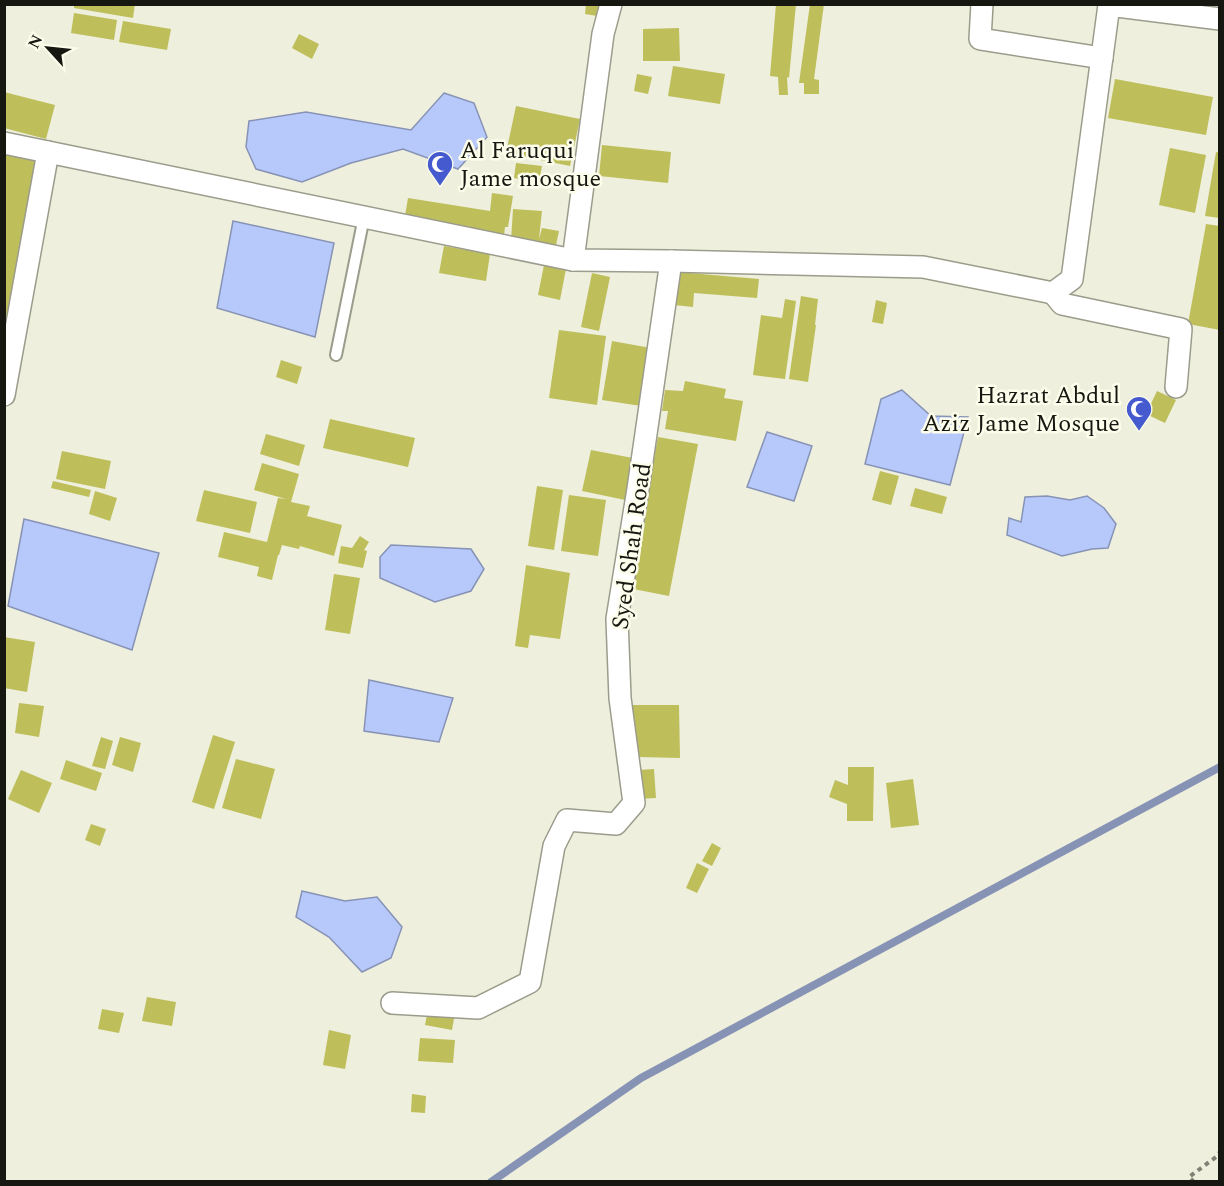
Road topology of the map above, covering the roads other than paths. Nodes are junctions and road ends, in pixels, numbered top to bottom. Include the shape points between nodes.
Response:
1 (611, 4) edge
2 (982, 4) edge
3 (1109, 5) edge
4 (1220, 19) edge
5 (1102, 58) junction
6 (4, 143) edge
7 (48, 152) junction
8 (364, 217) junction
9 (573, 260) junction
10 (671, 261) junction
11 (1053, 293) junction
12 (336, 355) dead end
13 (1176, 387) dead end
14 (4, 395) edge
15 (392, 1003) dead end

1 - 9 street via 603,34
2 - 5 street via 980,39
3 - 4 street
3 - 5 street
5 - 11 street via 1072,279
6 - 7 street
7 - 8 street
7 - 14 street
8 - 9 street
8 - 12 lane
9 - 10 street
10 - 11 street via 923,267
10 - 15 street, Syed Shah Road via 617,619 620,698 634,803 616,824 567,820 554,846 530,982 478,1008
11 - 13 street via 1062,304 1181,329

